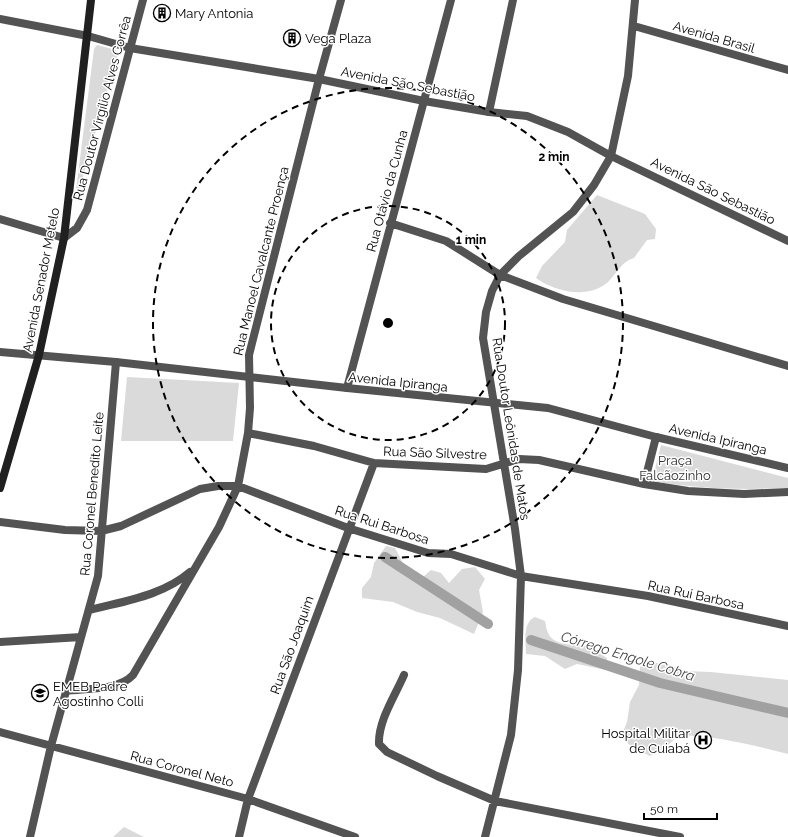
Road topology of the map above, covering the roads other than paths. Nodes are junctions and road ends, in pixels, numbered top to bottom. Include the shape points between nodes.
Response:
1 (91, 0) edge
2 (143, 0) edge
3 (341, 0) edge
4 (451, 0) edge
5 (513, 0) edge
6 (635, 0) edge
7 (0, 19) edge
8 (634, 26) junction
9 (88, 36) junction
10 (130, 48) junction
11 (788, 70) edge
12 (318, 78) junction
13 (424, 102) junction
14 (489, 112) junction
15 (611, 156) junction
16 (0, 219) edge
17 (390, 223) junction
18 (64, 238) junction
19 (788, 240) edge
20 (500, 275) junction
21 (0, 352) edge
22 (39, 355) junction
23 (116, 362) junction
24 (788, 366) edge
25 (249, 378) junction
26 (347, 388) junction
27 (493, 404) junction
28 (248, 433) junction
29 (656, 437) junction
30 (374, 463) junction
31 (503, 464) junction
32 (788, 468) edge
33 (644, 484) junction
34 (238, 486) junction
35 (0, 488) edge
36 (788, 492) edge
37 (0, 522) edge
38 (348, 528) junction
39 (101, 531) junction
40 (194, 569) junction
41 (521, 576) junction
42 (90, 610) junction
43 (788, 626) edge
44 (81, 637) junction
45 (0, 642) edge
46 (404, 674) dead end
47 (65, 691) junction
48 (0, 732) edge
49 (51, 746) junction
50 (248, 799) junction
51 (495, 801) junction
52 (30, 837) edge
53 (239, 837) edge
54 (355, 837) edge
55 (485, 837) edge
56 (680, 837) edge

1 - 9 main road, Avenida Senador Metelo
2 - 10 street, Rua Doutor Virgílio Alves Corrêa
3 - 12 street, Rua Manoel Cavalcante Proença
4 - 13 street, Rua Otávio da Cunha
5 - 14 street
6 - 8 street, Rua Doutor Leônidas de Matos
7 - 9 street, Avenida São Sebastião
8 - 11 street, Avenida Brasil
8 - 15 street, Rua Doutor Leônidas de Matos via 628,76
9 - 10 street, Avenida São Sebastião
9 - 18 main road, Avenida Senador Metelo
10 - 12 street, Avenida São Sebastião
10 - 18 street, Rua Doutor Virgílio Alves Corrêa via 87,210 77,228
12 - 13 street, Avenida São Sebastião
12 - 25 street, Rua Manoel Cavalcante Proença via 249,355
13 - 14 street, Avenida São Sebastião
13 - 17 street, Rua Otávio da Cunha
14 - 15 street, Avenida São Sebastião via 527,116 568,132
15 - 19 street, Avenida São Sebastião
15 - 20 street, Rua Doutor Leônidas de Matos via 594,185 573,212
16 - 18 street
17 - 20 street via 446,241
17 - 26 street, Rua Otávio da Cunha
18 - 22 main road, Avenida Senador Metelo
20 - 24 street via 563,299
20 - 27 street, Rua Doutor Leônidas de Matos via 486,312 483,338
21 - 22 street, Avenida Ipiranga
22 - 23 street, Avenida Ipiranga
22 - 35 main road, Avenida Senador Metelo
23 - 25 street, Avenida Ipiranga
23 - 39 street, Rua Coronel Benedito Leite
25 - 26 street, Avenida Ipiranga
25 - 28 street, Rua Manoel Cavalcante Proença
26 - 27 street, Avenida Ipiranga
27 - 29 street, Avenida Ipiranga via 548,408
27 - 31 street, Rua Doutor Leônidas de Matos
28 - 30 street, Rua São Silvestre
28 - 34 street, Rua Manoel Cavalcante Proença
29 - 32 street, Avenida Ipiranga
29 - 33 street
30 - 31 street, Rua São Silvestre via 486,469
30 - 38 street, Rua São Joaquim
31 - 33 street, Rua São Silvestre via 518,459 540,460
31 - 41 street, Rua Doutor Leônidas de Matos
33 - 36 street, Rua São Silvestre via 720,493
34 - 38 street, Rua Rui Barbosa
34 - 39 street, Rua Rui Barbosa via 200,489 121,526
34 - 40 street, Rua Manoel Cavalcante Proença via 219,527
37 - 39 street, Rua Rui Barbosa via 65,530
38 - 41 street, Rua Rui Barbosa via 428,553 450,554
38 - 50 street, Rua São Joaquim
39 - 42 street, Rua Coronel Benedito Leite via 98,576
40 - 42 street, Rua Manoel Cavalcante Proença via 178,582 156,592
40 - 47 street, Rua Manoel Cavalcante Proença via 129,680 115,685
41 - 43 street, Rua Rui Barbosa via 648,596
41 - 51 street, Rua Doutor Leônidas de Matos via 518,677 511,735
42 - 44 street, Rua Coronel Benedito Leite
44 - 45 street
44 - 47 street, Rua Coronel Benedito Leite
46 - 51 street via 383,722 379,744 388,752
47 - 49 street, Rua Coronel Benedito Leite
48 - 49 street, Rua Coronel Neto
49 - 50 street, Rua Coronel Neto
49 - 52 street, Rua Coronel Benedito Leite
50 - 53 street, Rua São Joaquim
50 - 54 street, Rua Coronel Neto
51 - 55 street, Rua Doutor Leônidas de Matos
51 - 56 street

